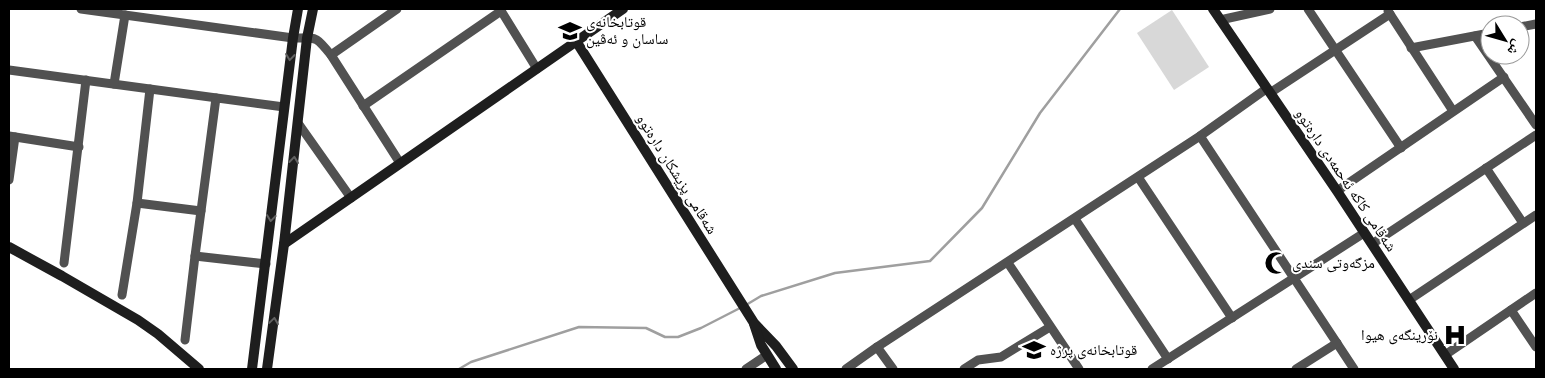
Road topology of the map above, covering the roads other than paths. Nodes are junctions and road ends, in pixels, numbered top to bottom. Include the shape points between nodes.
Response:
1 (81, 9) edge
2 (298, 9) edge
3 (313, 9) edge
4 (396, 9) edge
5 (1213, 9) edge
6 (1270, 9) edge
7 (1308, 9) edge
8 (500, 10) edge
9 (619, 10) edge
10 (1388, 11) edge
11 (125, 15) junction
12 (1220, 20) junction
13 (1480, 35) edge
14 (1475, 36) junction
15 (292, 38) junction
16 (307, 38) junction
17 (576, 42) junction
18 (1412, 48) junction
19 (1336, 50) junction
20 (331, 55) junction
21 (537, 69) junction
22 (9, 70) edge
23 (1504, 77) junction
24 (86, 80) junction
25 (114, 84) junction
26 (150, 89) junction
27 (1268, 91) junction
28 (216, 98) junction
29 (363, 106) junction
30 (284, 107) junction
31 (1453, 111) junction
32 (298, 123) junction
33 (1536, 125) edge
34 (1536, 134) edge
35 (1200, 136) junction
36 (12, 137) edge
37 (79, 147) junction
38 (1401, 148) junction
39 (400, 163) junction
40 (1486, 168) junction
41 (1138, 177) junction
42 (9, 180) edge
43 (1337, 191) junction
44 (351, 198) junction
45 (136, 203) junction
46 (200, 211) junction
47 (1536, 214) edge
48 (1075, 219) junction
49 (1523, 223) junction
50 (1364, 233) junction
51 (284, 244) junction
52 (1372, 244) junction
53 (9, 248) edge
54 (194, 256) junction
55 (64, 263) dead end
56 (1008, 263) junction
57 (266, 264) junction
58 (1293, 278) junction
59 (1536, 293) edge
60 (122, 295) dead end
61 (1409, 300) junction
62 (1511, 310) junction
63 (1232, 318) junction
64 (1050, 327) junction
65 (762, 335) junction
66 (185, 340) dead end
67 (1337, 343) junction
68 (877, 347) junction
69 (1536, 347) edge
70 (767, 355) junction
71 (1445, 356) junction
72 (1168, 359) junction
73 (199, 369) edge
74 (252, 369) edge
75 (267, 369) edge
76 (746, 369) edge
77 (776, 369) edge
78 (793, 369) edge
79 (846, 369) edge
80 (893, 369) edge
81 (964, 369) edge
82 (1079, 369) edge
83 (1152, 369) edge
84 (1296, 369) edge
85 (1354, 369) edge
86 (1454, 369) edge

1 - 11 street
2 - 15 street
3 - 16 street
4 - 20 street
5 - 12 street, شەقامی کاکە ئەحمەدی دارەتوو
6 - 12 street
7 - 19 street
8 - 21 street
8 - 29 street
9 - 17 street
10 - 18 street
10 - 19 street
11 - 15 street
11 - 25 street
12 - 27 street, شەقامی کاکە ئەحمەدی دارەتوو
13 - 14 street
14 - 18 street
14 - 23 street
15 - 16 street
15 -> 30 street
16 - 20 street via 320,40
16 - 32 street
17 - 21 street
17 - 65 street, شەقامی پزیشکان دارەتوو
18 - 31 street
19 - 27 street
19 - 38 street
20 - 29 street
21 - 39 street
22 - 24 street
23 - 31 street
23 - 33 street
24 - 25 street
24 - 37 street
25 - 26 street
26 - 28 street
26 - 45 street
27 - 35 street
27 - 43 street, شەقامی کاکە ئەحمەدی دارەتوو
28 - 30 street
28 - 46 street
29 - 39 street
30 -> 57 street
31 - 38 street
32 - 44 street
51 -> 32 street
34 - 40 street
35 - 41 street
35 - 58 street
36 - 37 street
36 - 42 street
37 - 55 street
38 - 43 street
39 - 44 street
40 - 49 street
40 - 52 street
41 - 48 street
41 - 63 street
43 - 50 street, شەقامی کاکە ئەحمەدی دارەتوو
44 - 51 street
45 - 46 street
45 - 60 street
46 - 54 street
47 - 49 street
48 - 56 street
48 - 72 street
49 - 61 street
50 - 52 street, شەقامی کاکە ئەحمەدی دارەتوو
50 - 58 street
75 -> 51 street
52 - 61 street, شەقامی کاکە ئەحمەدی دارەتوو
53 - 73 street via 138,320
54 - 57 street
54 - 66 street
56 - 64 street
56 - 68 street
57 - 74 street
58 - 63 street
58 - 67 street
59 - 62 street
61 - 71 street, شەقامی کاکە ئەحمەدی دارەتوو
62 - 69 street
62 - 71 street
63 - 72 street
64 - 81 street via 1001,357 978,360
64 - 82 street
65 - 70 street, شەقامی پزیشکان دارەتوو
65 - 78 street, شەقامی پزیشکان دارەتوو via 776,346
67 - 84 street
67 - 85 street
68 - 79 street
68 - 80 street
70 - 76 street
70 - 77 street, شەقامی پزیشکان دارەتوو
71 - 86 street, شەقامی کاکە ئەحمەدی دارەتوو
72 - 83 street

